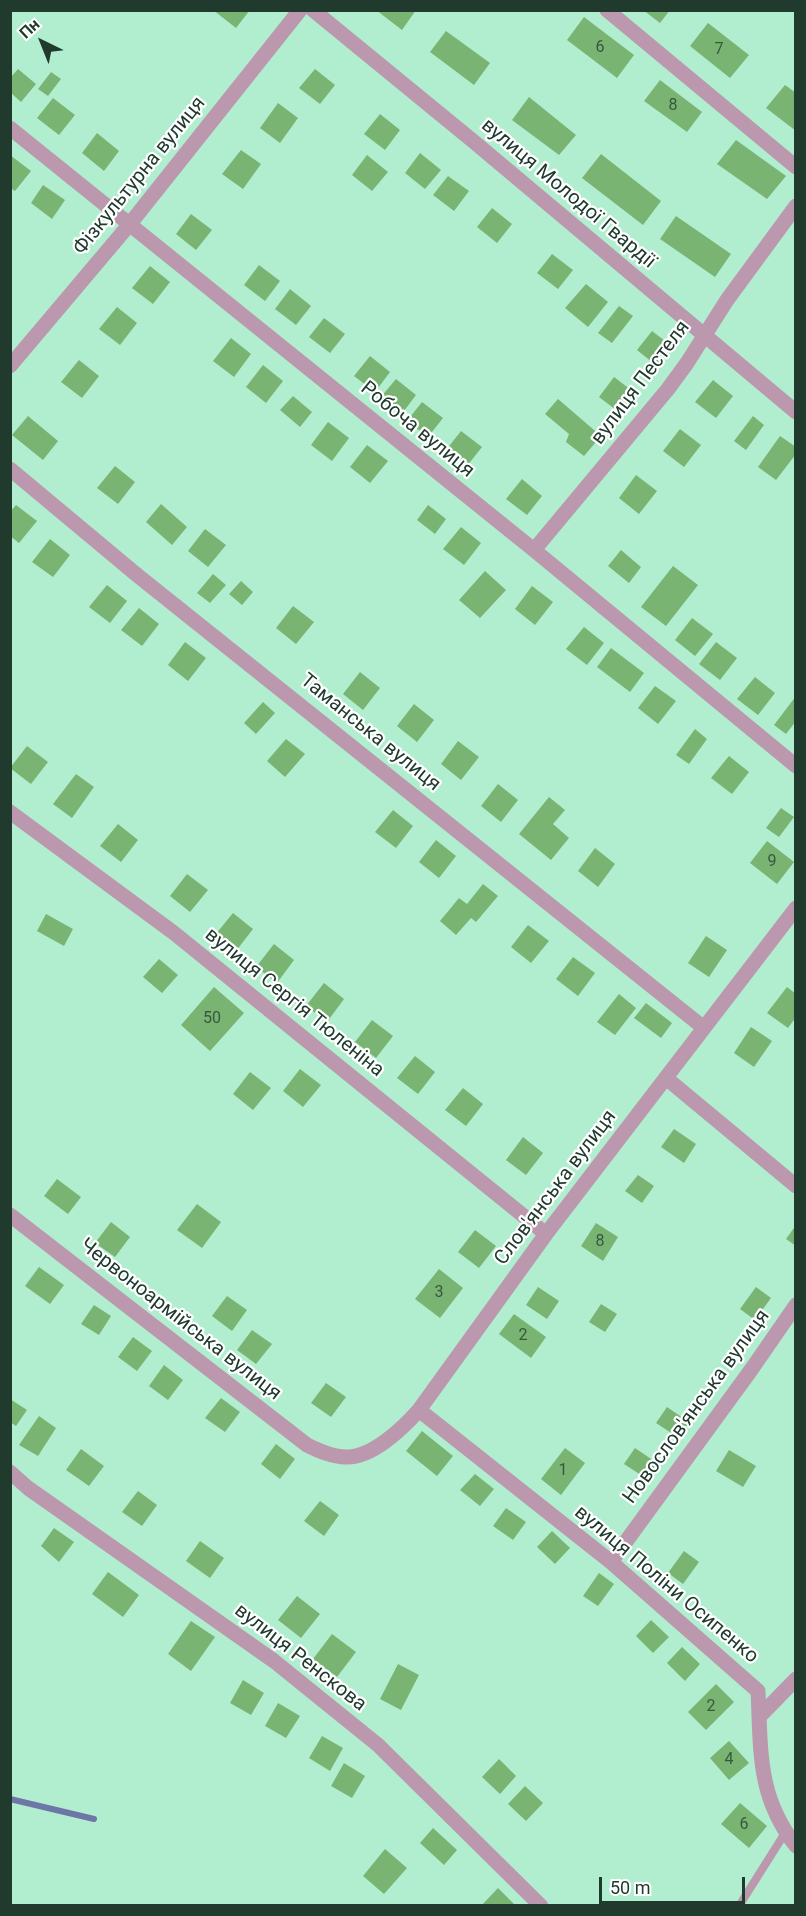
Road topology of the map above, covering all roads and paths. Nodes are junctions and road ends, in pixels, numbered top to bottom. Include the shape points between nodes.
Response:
1 (300, 10) edge
2 (313, 10) edge
3 (607, 10) edge
4 (10, 128) edge
5 (795, 167) edge
6 (795, 206) edge
7 (129, 225) junction
8 (704, 337) junction
9 (10, 366) edge
10 (795, 412) edge
11 (10, 469) edge
12 (534, 550) junction
13 (795, 766) edge
14 (10, 812) edge
15 (795, 908) edge
16 (704, 1028) junction
17 (666, 1078) junction
18 (795, 1186) edge
19 (10, 1215) edge
20 (546, 1234) junction
21 (795, 1305) edge
22 (419, 1410) junction
23 (326, 1454) joint
24 (10, 1472) edge
25 (611, 1562) junction
26 (795, 1678) edge
27 (759, 1717) junction
28 (785, 1833) junction
29 (795, 1846) edge
30 (540, 1905) edge
31 (739, 1905) edge

1 - 7 street, Фізкультурна вулиця
2 - 8 street, вулиця Молодої Гвардії
3 - 5 street
4 - 7 street, Робоча вулиця
6 - 8 street, вулиця Пестеля
7 - 9 street, Фізкультурна вулиця
7 - 12 street, Робоча вулиця
8 - 10 street, вулиця Молодої Гвардії
8 - 12 street, вулиця Пестеля via 668,389
11 - 16 street, Таманська вулиця
12 - 13 street, Робоча вулиця
14 - 20 street, вулиця Сергія Тюленіна via 174,933
15 - 16 street, Слов'янська вулиця
16 - 17 street, Слов'янська вулиця
17 - 18 street
17 - 20 street, Слов'янська вулиця
19 - 23 street, Червоноармійська вулиця via 307,1445
20 - 22 street, Слов'янська вулиця
21 - 25 street, Новослов'янська вулиця
22 - 23 street, Слов'янська вулиця via 403,1428 366,1452 348,1458
22 - 25 street, вулиця Поліни Осипенко
24 - 30 street, вулиця Ренскова via 274,1661 378,1745
25 - 27 street, вулиця Поліни Осипенко via 758,1691
26 - 27 street
27 - 28 street, вулиця Поліни Осипенко via 764,1782
28 - 29 street, вулиця Поліни Осипенко
28 - 31 lane

